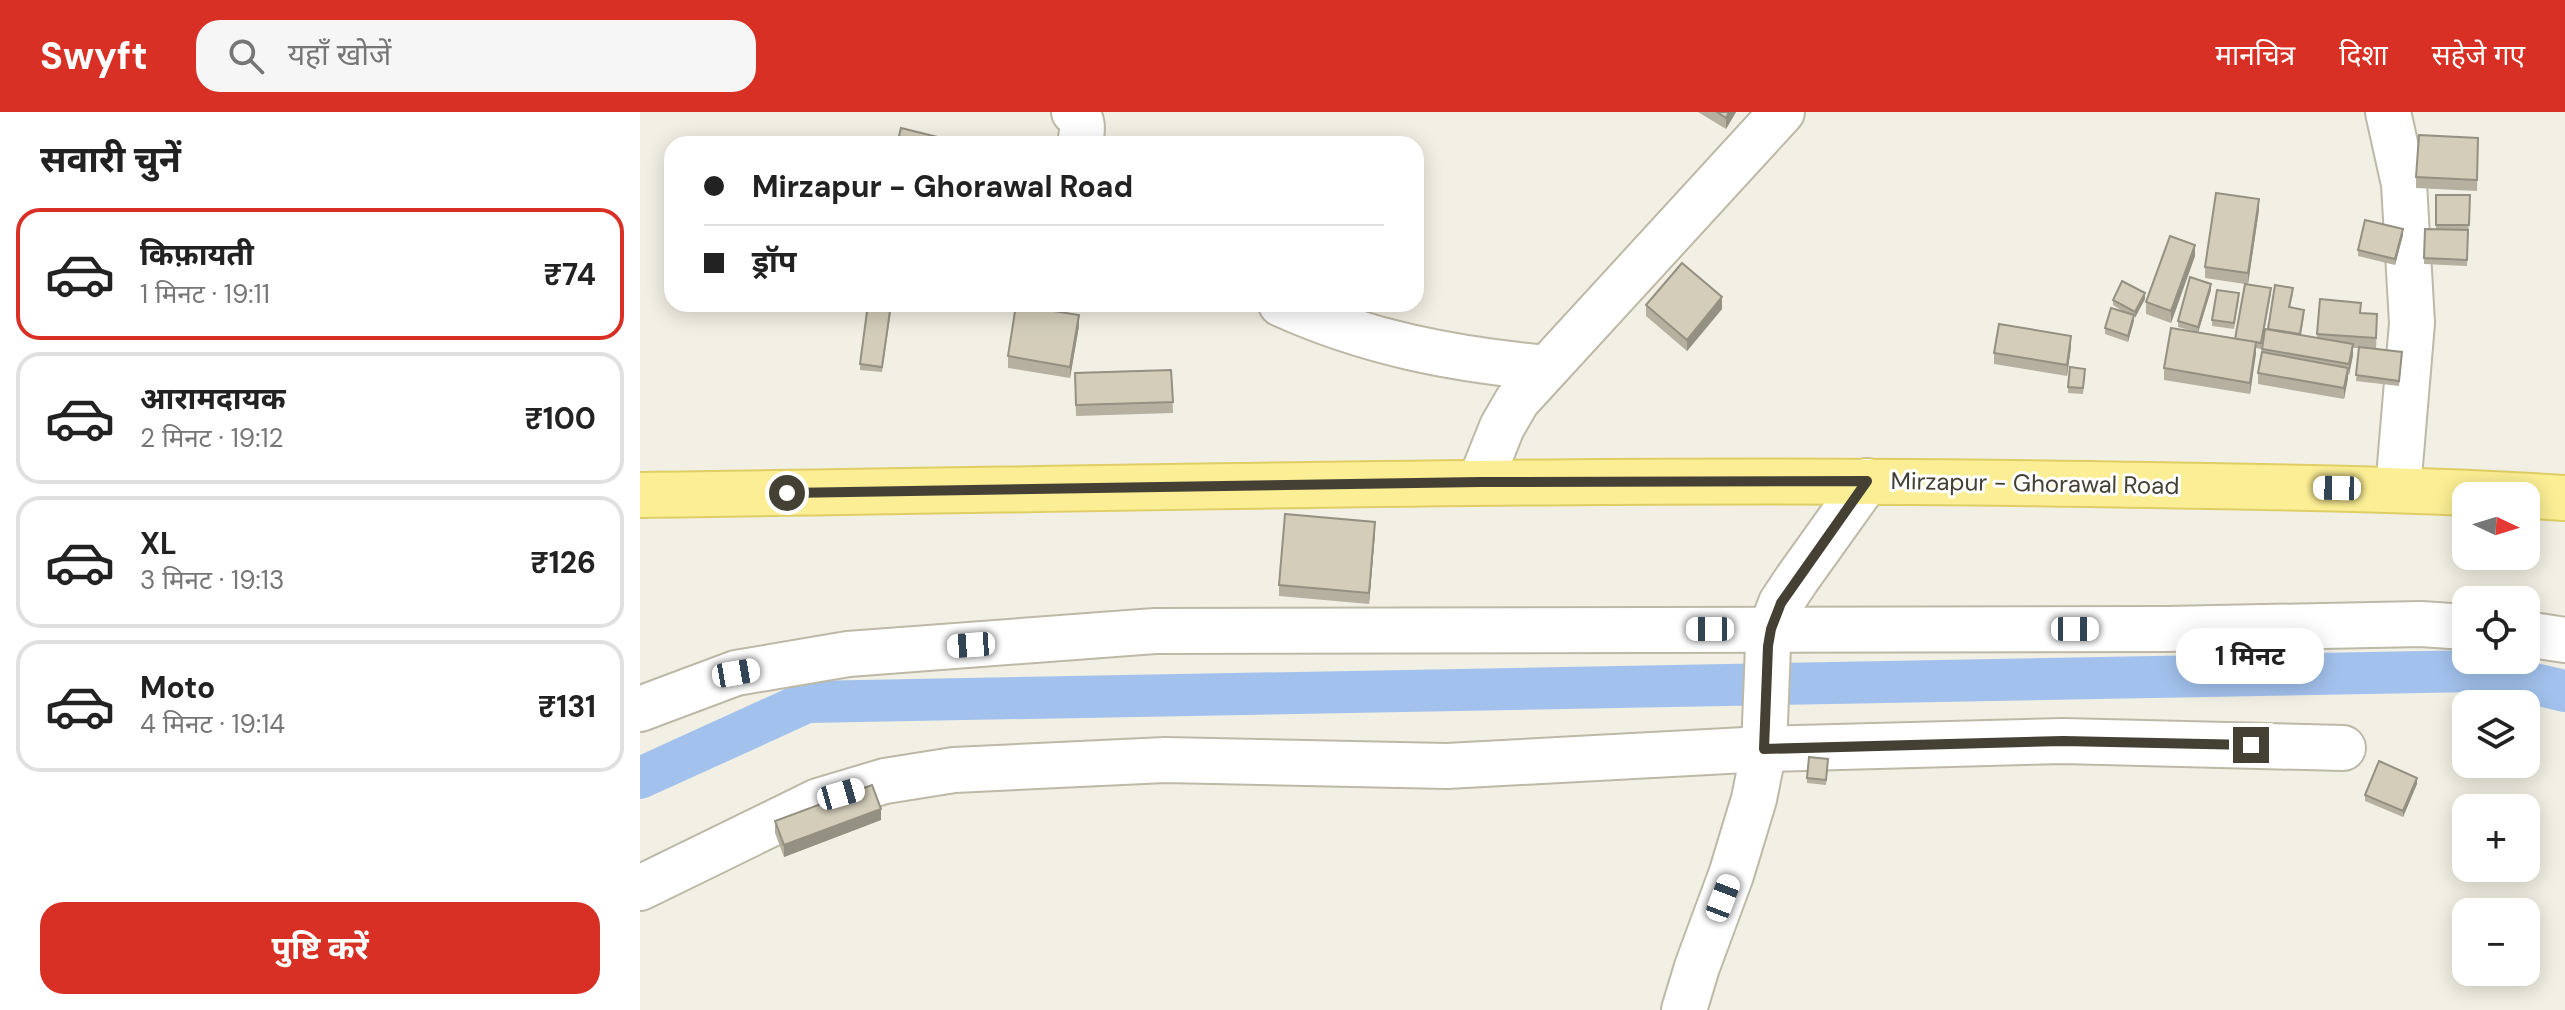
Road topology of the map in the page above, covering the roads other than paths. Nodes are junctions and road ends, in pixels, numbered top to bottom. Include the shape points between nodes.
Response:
1 (1074, 112) edge
2 (1782, 112) edge
3 (2388, 112) edge
4 (1082, 136) edge
5 (1302, 312) edge
6 (1546, 368) junction
7 (1867, 481) junction
8 (1480, 482) junction
9 (2398, 489) junction
10 (640, 495) edge
11 (2565, 498) edge
12 (2452, 626) edge
13 (2540, 636) edge
14 (1770, 638) junction
15 (2565, 640) edge
16 (640, 709) edge
17 (1764, 739) junction
18 (2343, 748) dead end
19 (640, 888) edge
20 (1684, 1010) edge

1 - 4 street via 1080,116
2 - 6 street
3 - 9 street via 2404,184 2412,323
5 - 6 street via 1411,349
6 - 8 street via 1509,414
7 - 8 main road, Mirzapur - Ghorawal Road
7 - 9 main road, Mirzapur - Ghorawal Road
7 - 14 street via 1781,603
8 - 10 main road, Mirzapur - Ghorawal Road
9 - 11 main road, Mirzapur - Ghorawal Road
12 - 14 street
13 - 15 street
14 - 16 street via 1155,631 848,654 736,673
14 - 17 street
17 - 18 street
17 - 19 street via 1447,766 1165,760 954,770 885,781 818,801
17 - 20 street via 1754,799

